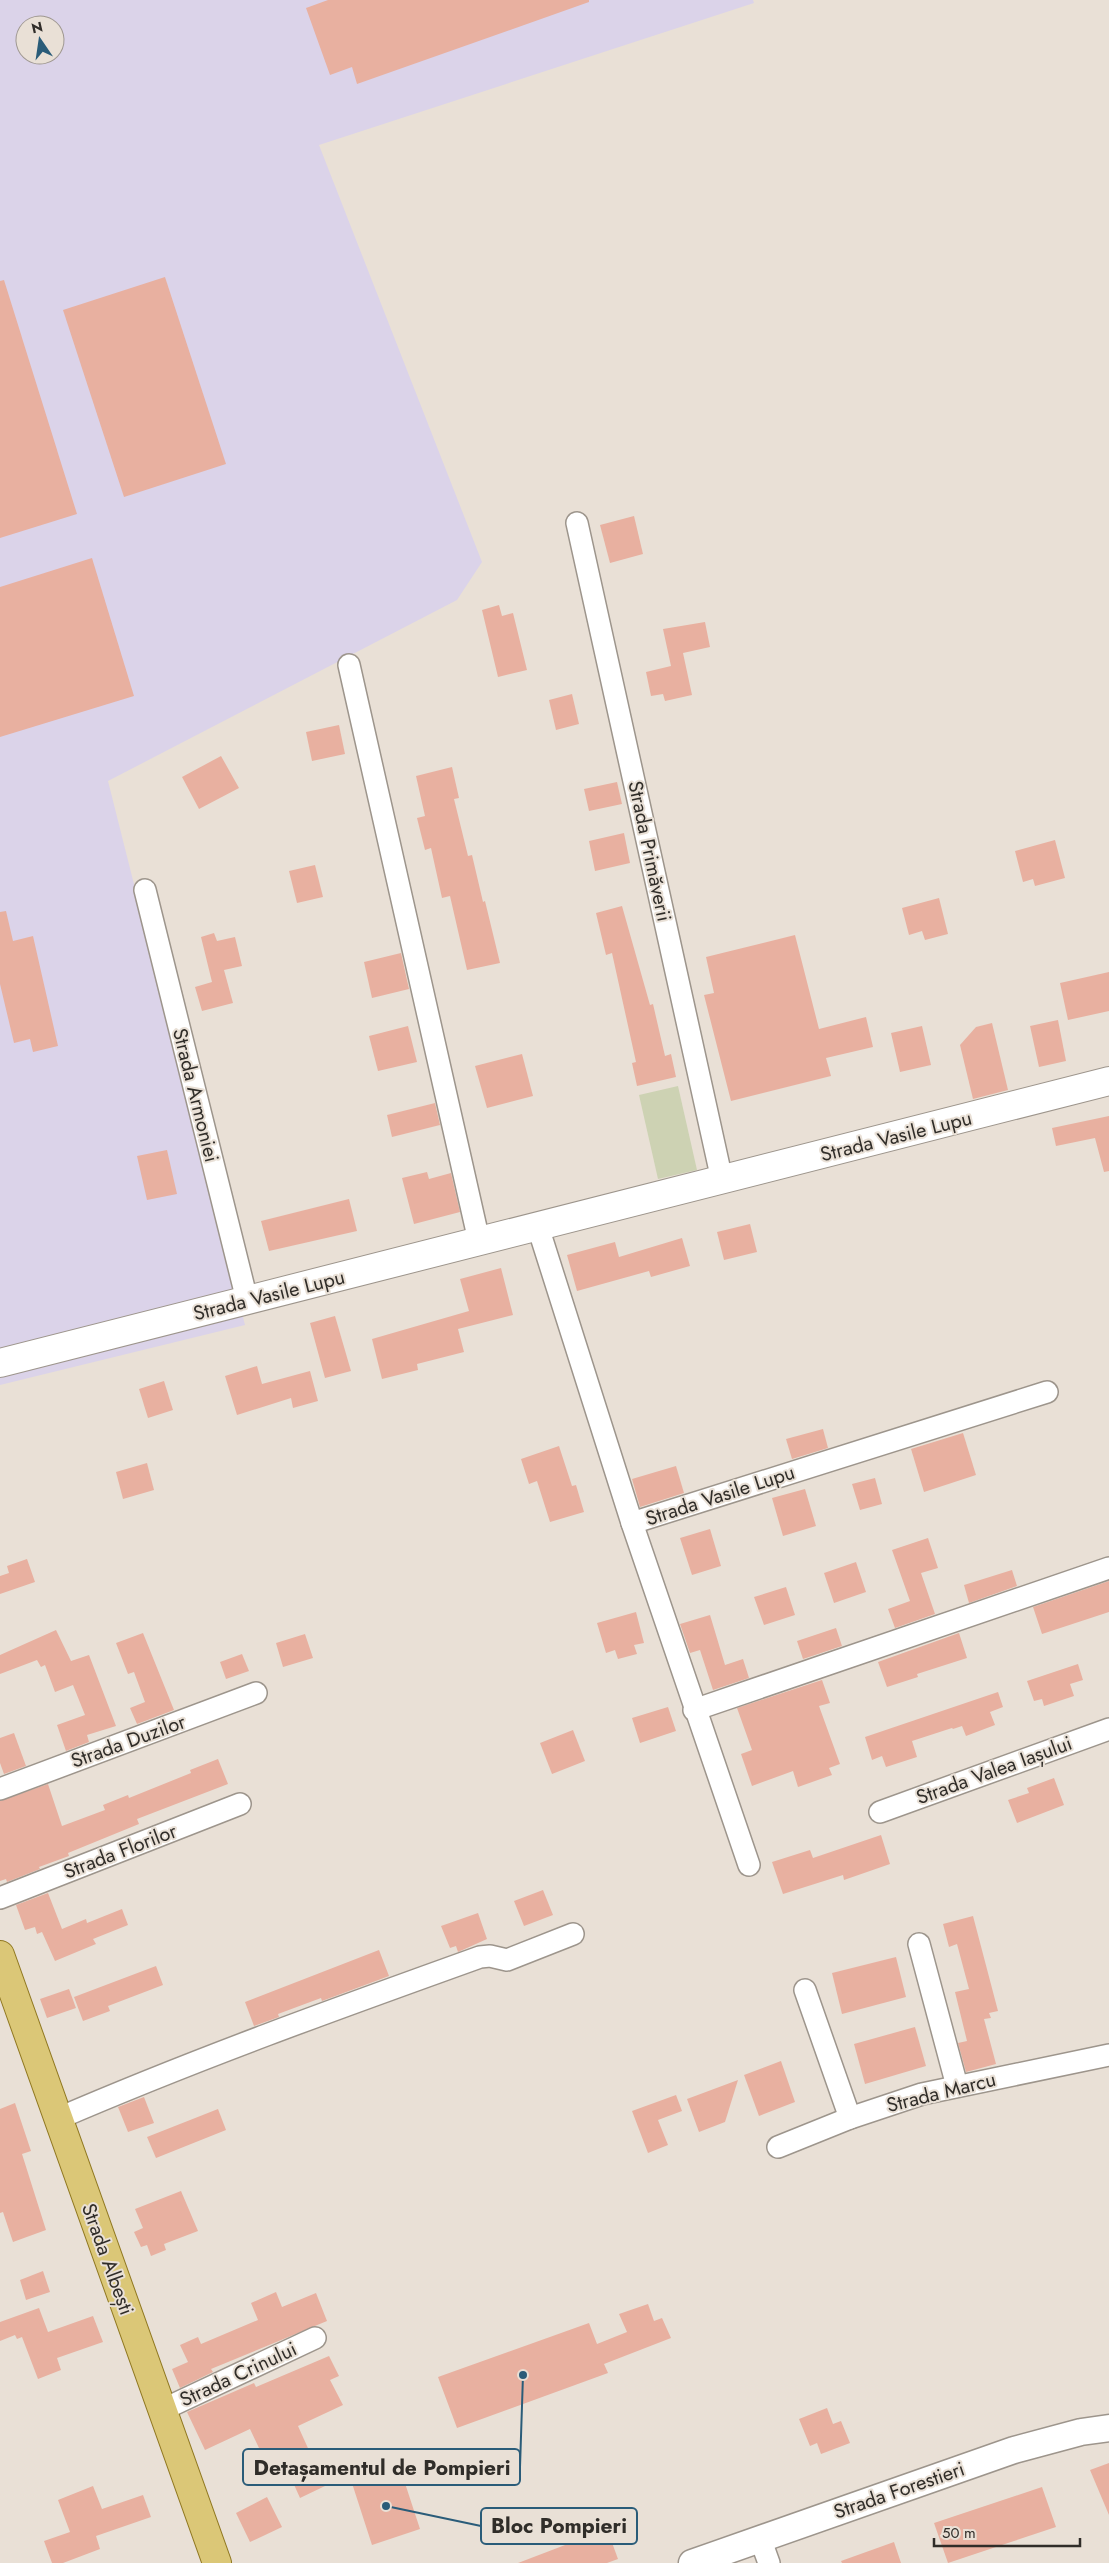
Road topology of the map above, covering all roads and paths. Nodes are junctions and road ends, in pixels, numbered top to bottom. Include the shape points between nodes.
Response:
1 (577, 523) dead end
2 (349, 665) dead end
3 (145, 890) dead end
4 (1109, 1082) edge
5 (722, 1180) junction
6 (538, 1227) junction
7 (479, 1241) junction
8 (248, 1300) junction
9 (0, 1363) edge
10 (1047, 1392) dead end
11 (632, 1523) junction
12 (1109, 1568) edge
13 (256, 1694) dead end
14 (694, 1710) junction
15 (1109, 1729) edge
16 (0, 1788) edge
17 (240, 1804) dead end
18 (880, 1812) dead end
19 (749, 1865) dead end
20 (0, 1898) edge
21 (573, 1934) dead end
22 (919, 1944) dead end
23 (1, 1962) edge
24 (805, 1990) dead end
25 (1109, 2056) edge
26 (957, 2086) junction
27 (57, 2118) junction
28 (850, 2118) junction
29 (778, 2147) dead end
30 (314, 2338) dead end
31 (162, 2410) junction
32 (1109, 2428) edge
33 (760, 2538) junction
34 (217, 2563) edge
35 (692, 2563) edge
36 (769, 2563) edge

1 - 5 street, Strada Primăverii
2 - 7 street
3 - 8 street, Strada Armoniei
4 - 5 main road, Strada Vasile Lupu
5 - 6 main road, Strada Vasile Lupu
6 - 7 main road, Strada Vasile Lupu
6 - 11 street, Strada Vasile Lupu
7 - 8 main road, Strada Vasile Lupu
8 - 9 main road, Strada Vasile Lupu
10 - 11 street, Strada Vasile Lupu
11 - 14 street
12 - 14 street
13 - 16 street, Strada Duzilor
14 - 19 street
15 - 18 street, Strada Valea Iașului
17 - 20 street, Strada Florilor
21 - 27 street via 506,1960 480,1957 232,2048
22 - 26 street
23 - 27 main road, Strada Albești
24 - 28 street
25 - 26 street, Strada Marcu
26 - 28 street, Strada Marcu
27 - 31 main road, Strada Albești
28 - 29 street, Strada Marcu
30 - 31 street, Strada Crinului
31 - 34 main road, Strada Albești
32 - 33 street, Strada Forestieri via 1014,2450
33 - 35 street, Strada Forestieri
33 - 36 street

